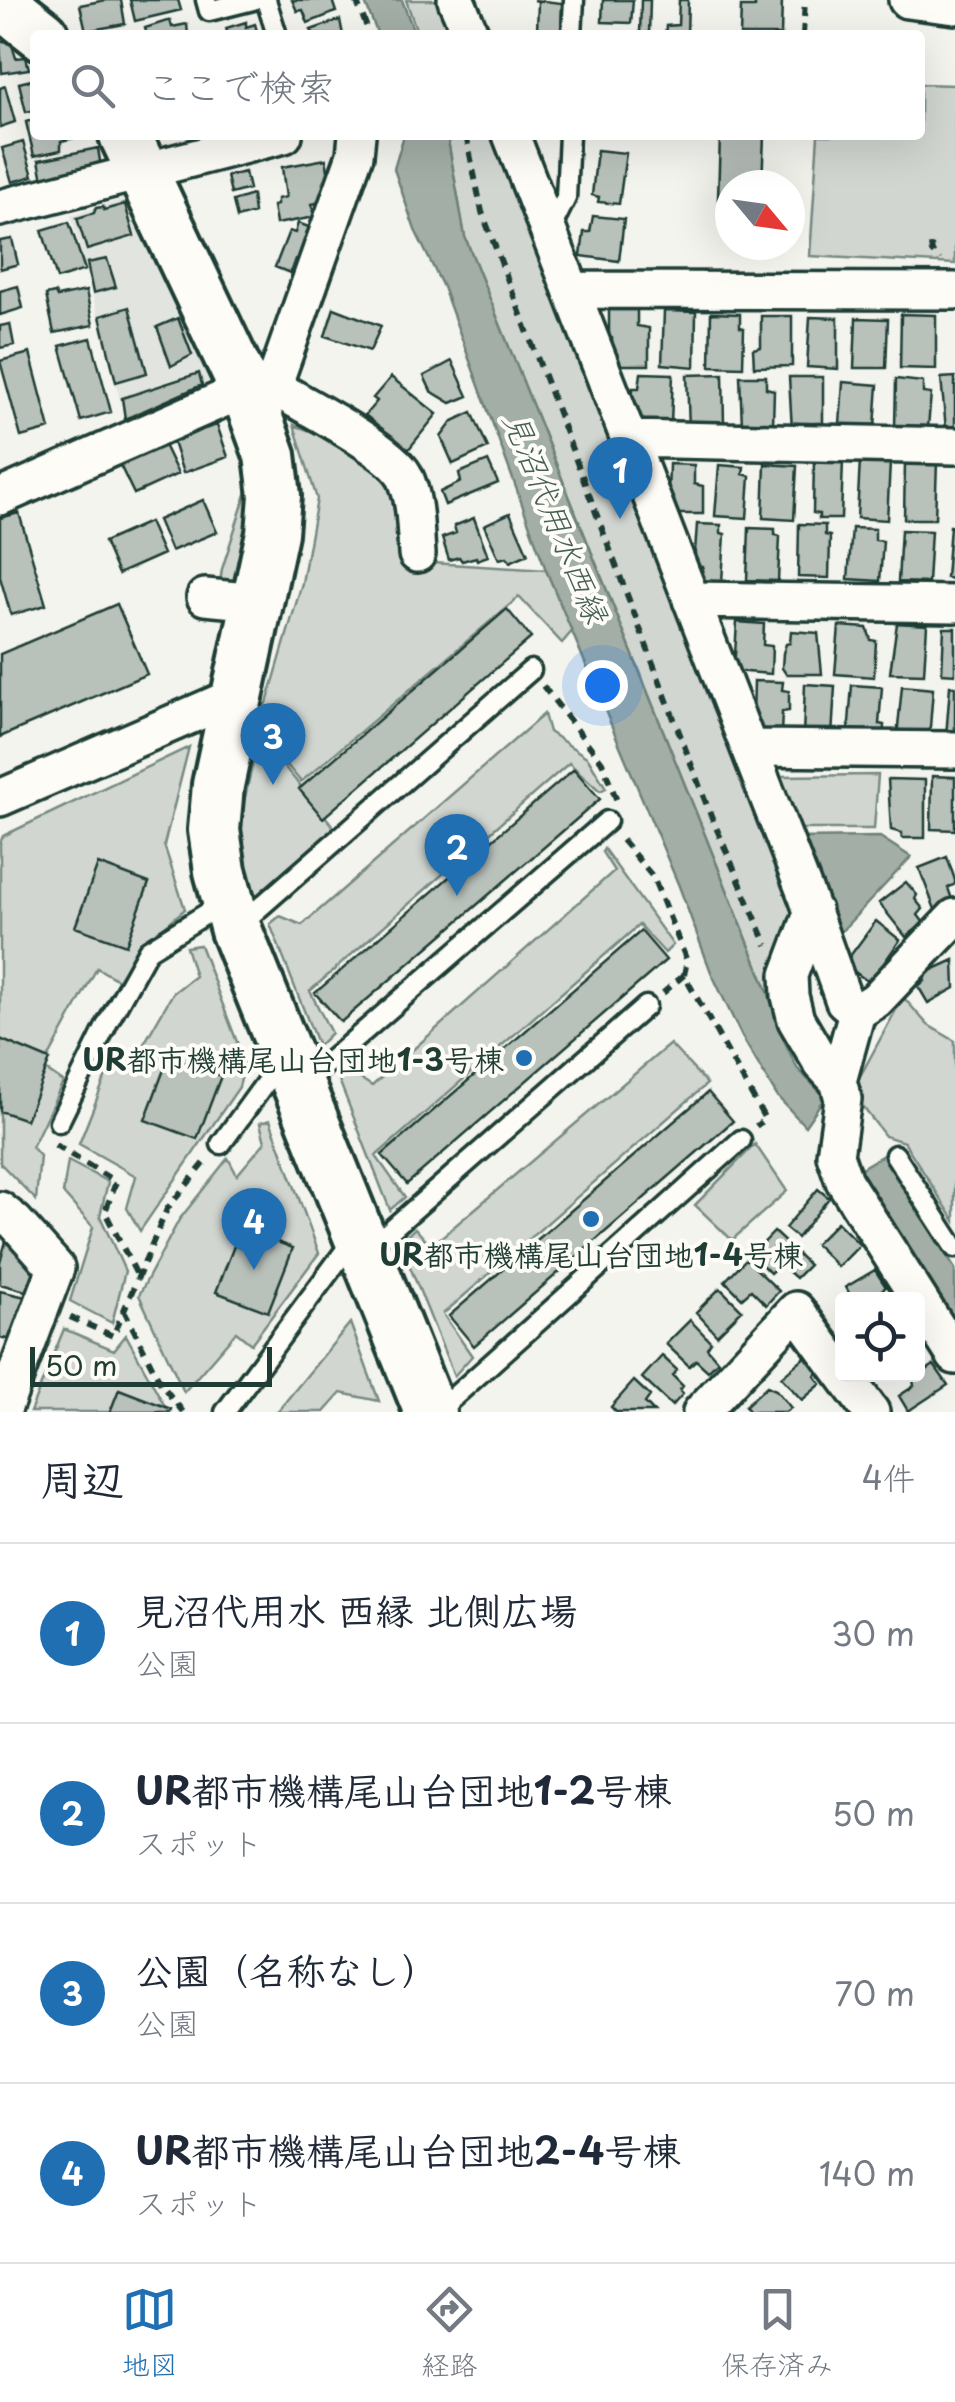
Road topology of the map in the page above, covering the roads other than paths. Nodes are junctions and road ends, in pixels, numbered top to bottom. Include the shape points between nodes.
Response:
1 (206, 0) edge
2 (252, 0) edge
3 (266, 0) edge
4 (456, 0) edge
5 (574, 0) edge
6 (906, 0) edge
7 (0, 1) edge
8 (955, 6) edge
9 (37, 30) edge
10 (275, 30) edge
11 (469, 30) edge
12 (572, 30) edge
13 (242, 140) edge
14 (356, 140) edge
15 (512, 140) edge
16 (568, 140) edge
17 (134, 153) edge
18 (0, 208) edge
19 (548, 232) junction
20 (571, 290) junction
21 (955, 291) edge
22 (256, 391) junction
23 (629, 439) junction
24 (955, 446) edge
25 (0, 497) edge
26 (417, 554) dead end
27 (205, 597) dead end
28 (692, 600) junction
29 (256, 602) junction
30 (955, 604) edge
31 (531, 670) dead end
32 (235, 696) junction
33 (749, 748) junction
34 (955, 750) edge
35 (0, 798) edge
36 (607, 822) dead end
37 (812, 911) junction
38 (232, 915) junction
39 (955, 917) edge
40 (646, 1006) road end
41 (857, 1012) junction
42 (293, 1075) junction
43 (838, 1081) junction
44 (59, 1122) road end
45 (741, 1140) road end
46 (220, 1144) road end
47 (895, 1156) dead end
48 (0, 1210) edge
49 (359, 1241) junction
50 (955, 1248) edge
51 (955, 1356) edge
52 (835, 1363) edge
53 (849, 1382) edge
54 (2, 1412) edge
55 (224, 1412) edge
56 (433, 1412) edge
57 (701, 1412) edge
58 (871, 1412) edge

1 - 2 lane via 209,11
3 - 10 lane
4 - 11 street
5 - 12 lane
6 - 8 street
7 - 9 street
13 - 17 street
14 - 22 street
15 - 19 street
16 - 19 lane via 566,198
17 - 18 street
17 - 22 street
19 - 20 street
20 - 21 street
20 - 23 street
22 - 25 street
22 - 26 street via 337,422 402,470
22 - 29 street via 275,496
23 - 24 street
23 - 28 street
27 - 29 street
28 - 30 street
28 - 33 street
29 - 32 street
31 - 38 lane via 253,911
32 - 35 street
32 - 38 street via 214,830
33 - 34 street
33 - 37 street
36 - 42 lane via 317,1072
37 - 41 street via 844,1001
37 - 43 street via 789,975 790,996 805,1035
38 - 42 street
38 - 44 lane via 148,950
39 - 41 street
40 - 49 lane via 386,1234
41 - 43 street
42 - 46 lane
42 - 49 street
43 - 51 street via 843,1099 834,1155 844,1181
45 - 56 lane
47 - 50 lane
48 - 54 street via 56,1268
49 - 55 lane
49 - 56 street
52 - 57 street via 796,1310
53 - 58 street

